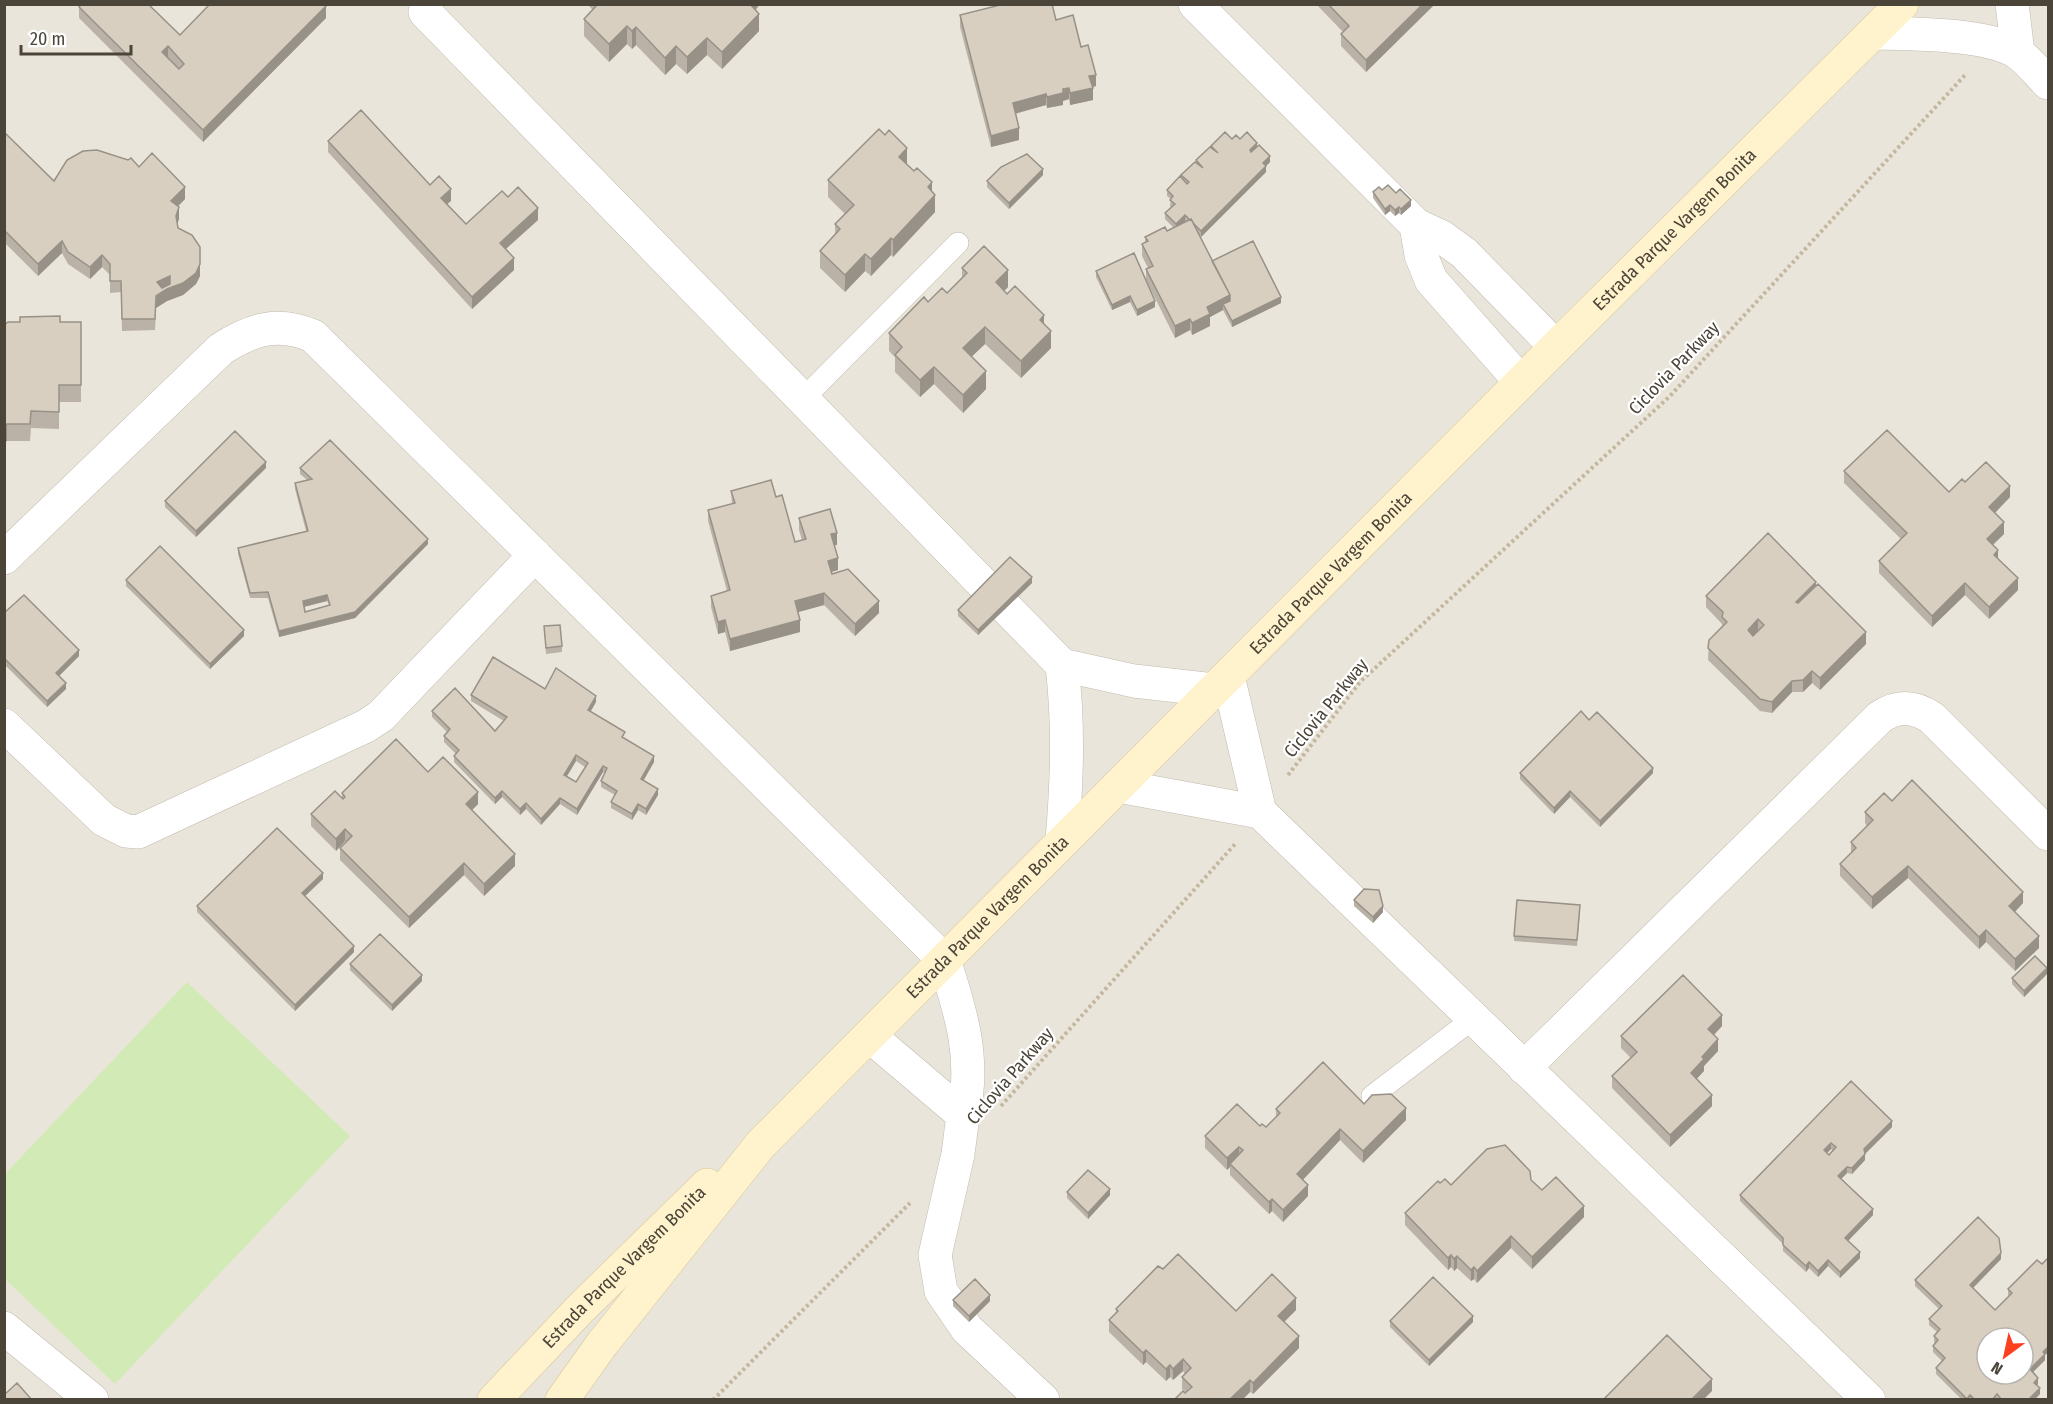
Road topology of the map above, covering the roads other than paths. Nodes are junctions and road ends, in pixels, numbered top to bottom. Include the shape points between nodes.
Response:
1 (1195, 4) edge
2 (1902, 4) edge
3 (2012, 4) edge
4 (425, 12) dead end
5 (1874, 33) junction
6 (2007, 49) junction
7 (2049, 83) edge
8 (1416, 225) junction
9 (958, 243) dead end
10 (1556, 347) junction
11 (1521, 382) junction
12 (803, 399) junction
13 (535, 555) junction
14 (4, 558) edge
15 (1062, 665) junction
16 (1221, 683) junction
17 (4, 724) edge
18 (1118, 786) junction
19 (1260, 812) junction
20 (2049, 834) edge
21 (1062, 842) junction
22 (944, 960) junction
23 (1474, 1018) junction
24 (871, 1037) junction
25 (1524, 1068) junction
26 (1372, 1096) edge
27 (963, 1115) junction
28 (761, 1144) junction
29 (4, 1328) edge
30 (92, 1400) edge
31 (494, 1400) edge
32 (562, 1400) edge
33 (1043, 1400) edge
34 (1869, 1400) edge

1 - 8 street
2 - 5 main road, Estrada Parque Vargem Bonita
3 - 6 street
4 - 12 street
5 - 6 street via 1937,34
5 - 10 main road, Estrada Parque Vargem Bonita
6 - 7 street
8 - 10 street via 1464,253
8 - 11 street via 1421,255 1431,280
9 - 12 lane
10 - 11 main road, Estrada Parque Vargem Bonita
11 - 16 main road, Estrada Parque Vargem Bonita
12 - 15 street
13 - 14 street via 313,336 294,328 275,328 240,337 221,349
13 - 17 street via 381,716 138,832 126,831 104,820
13 - 22 street
15 - 16 street via 1134,681
15 - 21 street via 1069,766
16 - 18 main road, Estrada Parque Vargem Bonita
16 - 19 street
18 - 19 street
18 - 21 main road, Estrada Parque Vargem Bonita
19 - 23 street
20 - 25 street via 1932,718 1910,708 1890,711
21 - 22 main road, Estrada Parque Vargem Bonita
22 - 24 main road, Estrada Parque Vargem Bonita
22 - 27 street via 964,1021 969,1065
23 - 25 street
23 - 26 lane
24 - 27 street
24 - 28 main road, Estrada Parque Vargem Bonita
25 - 34 street
27 - 33 street via 935,1255 940,1291 967,1329
28 - 31 main road, Estrada Parque Vargem Bonita via 723,1170 682,1208
28 - 32 main road, Estrada Parque Vargem Bonita
29 - 30 street

